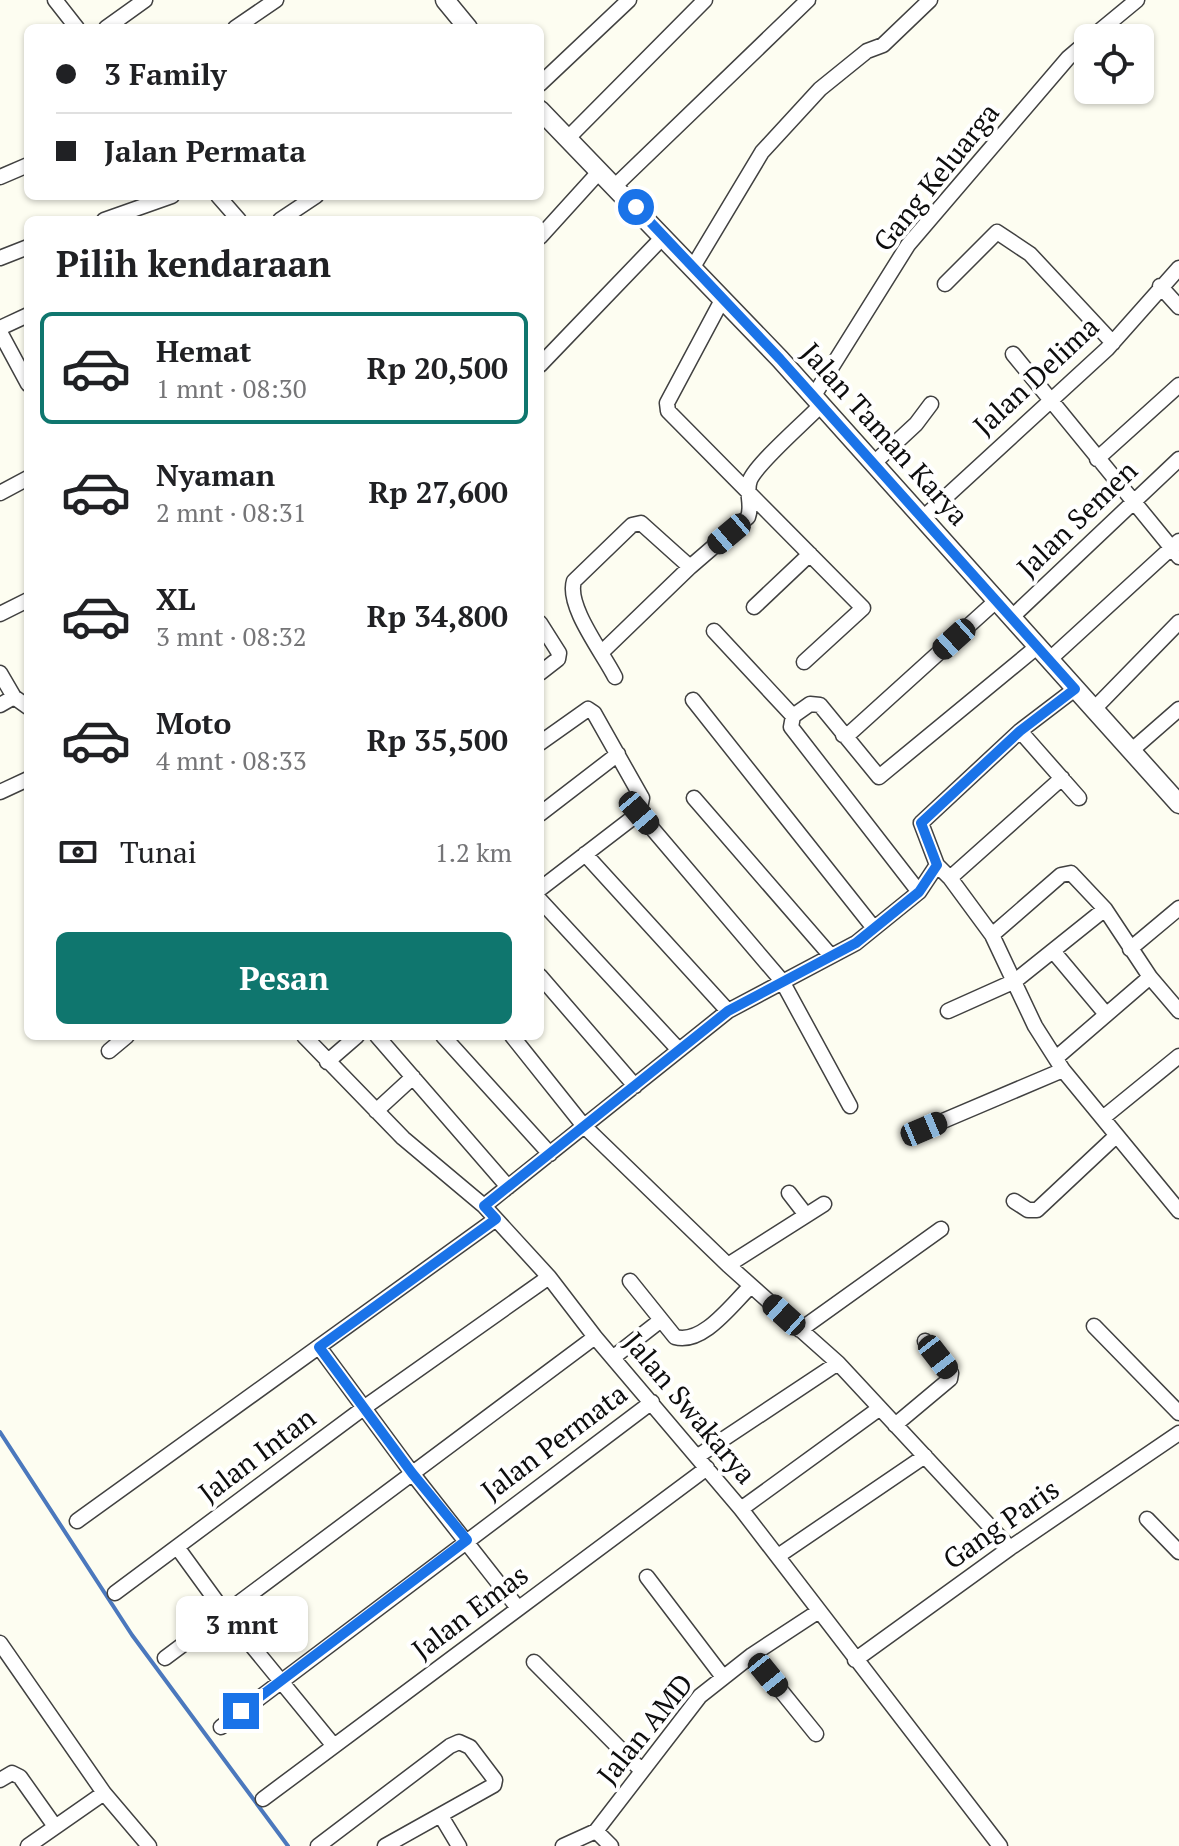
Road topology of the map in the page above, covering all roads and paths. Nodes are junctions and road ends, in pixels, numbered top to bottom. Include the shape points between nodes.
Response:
1 (55, 0) edge
2 (145, 0) edge
3 (276, 0) edge
4 (629, 0) edge
5 (705, 0) edge
6 (808, 0) edge
7 (930, 0) edge
8 (1137, 0) edge
9 (448, 1) edge
10 (74, 24) edge
11 (112, 24) edge
12 (241, 24) edge
13 (465, 24) edge
14 (1109, 24) edge
15 (1074, 53) edge
16 (544, 80) edge
17 (544, 114) edge
18 (568, 138) junction
19 (24, 167) edge
20 (599, 172) junction
21 (0, 177) edge
22 (615, 186) junction
23 (161, 200) edge
24 (222, 200) edge
25 (306, 200) edge
26 (115, 216) edge
27 (236, 216) edge
28 (285, 216) edge
29 (544, 233) edge
30 (663, 237) junction
31 (24, 249) edge
32 (0, 258) edge
33 (693, 267) junction
34 (1179, 268) edge
35 (945, 284) dead end
36 (1160, 286) junction
37 (722, 300) junction
38 (1179, 307) edge
39 (24, 317) edge
40 (0, 330) edge
41 (1113, 343) junction
42 (1013, 354) dead end
43 (544, 361) edge
44 (24, 376) edge
45 (1179, 385) edge
46 (1049, 399) junction
47 (817, 401) junction
48 (931, 404) dead end
49 (1097, 459) junction
50 (1179, 459) edge
51 (874, 463) junction
52 (24, 480) edge
53 (748, 490) junction
54 (0, 493) edge
55 (1132, 501) junction
56 (924, 517) junction
57 (1176, 549) edge
58 (810, 554) junction
59 (690, 567) junction
60 (996, 601) junction
61 (24, 602) edge
62 (754, 607) dead end
63 (0, 614) edge
64 (1012, 617) junction
65 (1179, 622) edge
66 (544, 629) edge
67 (714, 631) dead end
68 (602, 652) junction
69 (1044, 653) junction
70 (804, 662) dead end
71 (544, 670) edge
72 (0, 673) edge
73 (615, 677) dead end
74 (1075, 689) junction
75 (14, 697) junction
76 (693, 700) dead end
77 (24, 704) edge
78 (0, 705) edge
79 (1094, 709) junction
80 (1179, 709) edge
81 (792, 722) junction
82 (1020, 731) junction
83 (843, 735) junction
84 (544, 740) edge
85 (1132, 750) junction
86 (618, 754) junction
87 (1062, 778) junction
88 (24, 781) edge
89 (0, 792) edge
90 (694, 798) dead end
91 (1079, 798) dead end
92 (1178, 799) edge
93 (544, 811) edge
94 (639, 813) junction
95 (585, 854) junction
96 (937, 865) junction
97 (950, 878) junction
98 (544, 886) edge
99 (919, 892) junction
100 (544, 904) edge
101 (1179, 908) edge
102 (1105, 909) junction
103 (873, 927) junction
104 (992, 935) junction
105 (1130, 949) junction
106 (1053, 951) junction
107 (831, 956) junction
108 (1150, 977) junction
109 (544, 981) edge
110 (782, 981) junction
111 (1015, 981) junction
112 (728, 1011) junction
113 (948, 1011) dead end
114 (1179, 1011) edge
115 (1105, 1013) junction
116 (122, 1040) edge
117 (308, 1040) edge
118 (352, 1040) edge
119 (381, 1040) edge
120 (447, 1040) edge
121 (515, 1040) edge
122 (678, 1049) junction
123 (109, 1051) dead end
124 (1179, 1056) edge
125 (327, 1062) junction
126 (1059, 1064) junction
127 (413, 1077) junction
128 (635, 1086) junction
129 (850, 1106) dead end
130 (376, 1111) junction
131 (1104, 1117) junction
132 (583, 1125) junction
133 (924, 1129) dead end
134 (1116, 1136) junction
135 (550, 1154) junction
136 (508, 1187) junction
137 (789, 1193) dead end
138 (1014, 1201) dead end
139 (824, 1204) dead end
140 (484, 1206) junction
141 (1179, 1211) edge
142 (806, 1215) junction
143 (496, 1219) junction
144 (941, 1229) dead end
145 (728, 1265) junction
146 (549, 1277) junction
147 (630, 1281) dead end
148 (751, 1286) junction
149 (661, 1320) junction
150 (1094, 1326) dead end
151 (800, 1330) junction
152 (595, 1337) junction
153 (925, 1341) dead end
154 (319, 1347) junction
155 (615, 1356) junction
156 (838, 1363) junction
157 (652, 1402) junction
158 (365, 1407) junction
159 (880, 1408) junction
160 (1179, 1413) edge
161 (895, 1425) junction
162 (1179, 1433) edge
163 (925, 1456) junction
164 (703, 1462) junction
165 (412, 1473) junction
166 (741, 1509) junction
167 (1147, 1519) dead end
168 (77, 1521) dead end
169 (467, 1540) junction
170 (177, 1547) junction
171 (1010, 1548) junction
172 (1179, 1552) edge
173 (778, 1556) junction
174 (647, 1577) dead end
175 (115, 1593) dead end
176 (518, 1608) junction
177 (819, 1611) junction
178 (225, 1613) junction
179 (0, 1643) edge
180 (752, 1655) junction
181 (165, 1658) dead end
182 (855, 1660) junction
183 (534, 1662) dead end
184 (723, 1677) junction
185 (283, 1680) junction
186 (221, 1727) dead end
187 (816, 1734) dead end
188 (334, 1746) junction
189 (642, 1771) junction
190 (0, 1780) edge
191 (104, 1793) junction
192 (263, 1799) dead end
193 (441, 1816) junction
194 (54, 1825) junction
195 (596, 1831) junction
196 (325, 1844) edge
197 (28, 1846) edge
198 (149, 1846) edge
199 (385, 1846) edge
200 (459, 1846) edge
201 (563, 1846) edge
202 (611, 1846) edge
203 (1000, 1846) edge

1 - 10 street
2 - 11 street
3 - 12 street
4 - 16 street
5 - 18 street
6 - 22 street
7 - 33 street via 883,45 867,51 820,89 762,152
8 - 14 street, Gang Keluarga
9 - 13 street
15 - 47 street, Gang Keluarga via 908,245
17 - 18 street, Jalan Taman Karya
18 - 20 street, Jalan Taman Karya
19 - 21 street
20 - 22 street, Jalan Taman Karya
20 - 29 street
22 - 30 street, Jalan Taman Karya
23 - 26 street
24 - 27 street
25 - 28 street
30 - 33 street, Jalan Taman Karya
30 - 43 street
31 - 32 street
33 - 37 street, Jalan Taman Karya
34 - 36 street, Jalan Delima
35 - 41 street via 997,232 1030,254
36 - 38 street
36 - 41 street, Jalan Delima
37 - 47 street, Jalan Taman Karya
37 - 53 street via 667,403 668,411
39 - 40 street
40 - 44 street
41 - 46 street, Jalan Delima
42 - 46 street
45 - 49 street
46 - 49 street
46 - 56 street, Jalan Delima
47 - 51 street, Jalan Taman Karya
47 - 53 street, Gang Keluarga via 753,474
48 - 51 street
49 - 55 street
50 - 55 street, Jalan Semen
51 - 56 street, Jalan Taman Karya
52 - 54 street
53 - 58 street
53 - 59 street, Gang Keluarga via 748,517
55 - 57 street
55 - 64 street, Jalan Semen
56 - 60 street, Jalan Taman Karya
57 - 69 street
58 - 62 street
58 - 70 street via 863,608
59 - 68 street, Gang Keluarga
59 - 68 street via 641,523 632,525 574,581 570,593 575,606
60 - 64 street, Jalan Taman Karya
60 - 83 street
61 - 63 street
64 - 69 street, Jalan Taman Karya
65 - 79 street
66 - 71 street via 559,653
67 - 81 street
68 - 73 street
69 - 74 street, Jalan Taman Karya
69 - 83 street via 879,777
72 - 75 street
74 - 79 street, Jalan Taman Karya
74 - 82 street
75 - 77 street
75 - 78 street
76 - 103 street
79 - 85 street, Jalan Taman Karya
80 - 85 street
81 - 83 street via 810,704 820,705
81 - 99 street
82 - 87 street
82 - 96 street via 920,826
84 - 86 street via 588,709
85 - 92 street, Jalan Taman Karya
86 - 93 street
86 - 94 street via 642,798
87 - 91 street
87 - 97 street
88 - 89 street
90 - 107 street
94 - 95 street
94 - 110 street
95 - 98 street
95 - 112 street
96 - 97 street
96 - 99 street
97 - 104 street
99 - 103 street
100 - 122 street
101 - 105 street
102 - 104 street via 1071,873 1061,875
102 - 105 street
102 - 106 street
103 - 107 street
104 - 111 street
105 - 108 street
106 - 111 street
106 - 115 street
107 - 110 street
108 - 114 street
108 - 115 street
109 - 128 street
110 - 112 street
110 - 129 street
111 - 113 street
111 - 126 street
112 - 122 street
115 - 126 street
116 - 123 street
117 - 125 street, Jalan Swakarya
118 - 125 street
119 - 127 street
120 - 135 street
121 - 132 street
122 - 128 street
124 - 131 street
125 - 130 street, Jalan Swakarya
126 - 131 street
126 - 133 street
127 - 130 street
127 - 136 street
128 - 132 street
130 - 140 street, Jalan Swakarya
131 - 134 street
132 - 135 street
132 - 145 street
134 - 138 street via 1037,1210
134 - 141 street
135 - 136 street
136 - 140 street
137 - 142 street
139 - 142 street
140 - 143 street, Jalan Swakarya
142 - 145 street
143 - 146 street, Jalan Swakarya
143 - 154 street
144 - 151 street
145 - 148 street
146 - 152 street, Jalan Swakarya
146 - 158 street, Jalan Intan
147 - 149 street
148 - 149 street via 699,1335 675,1337
148 - 151 street
149 - 155 street
150 - 160 street
151 - 156 street
152 - 155 street, Jalan Swakarya
152 - 165 street
153 - 161 street via 951,1373 950,1379
154 - 158 street
154 - 168 street
155 - 157 street, Jalan Swakarya
156 - 159 street
156 - 164 street, Jalan Emas
157 - 164 street, Jalan Swakarya
157 - 169 street, Jalan Permata
158 - 165 street
158 - 170 street, Jalan Intan
159 - 161 street
159 - 166 street
161 - 163 street
162 - 171 street, Gang Paris
163 - 171 street
163 - 173 street
164 - 166 street, Jalan Swakarya
164 - 176 street, Jalan Emas
165 - 169 street
165 - 178 street
166 - 173 street, Jalan Swakarya
167 - 172 street
169 - 176 street
169 - 185 street, Jalan Permata
170 - 175 street, Jalan Intan
170 - 178 street
171 - 182 street, Gang Paris
173 - 177 street, Jalan Swakarya
174 - 184 street
176 - 188 street, Jalan Emas
177 - 180 street, Jalan AMD
177 - 182 street, Jalan Swakarya
178 - 181 street
178 - 185 street
179 - 191 street
180 - 184 street, Jalan AMD
180 - 187 street
182 - 203 street, Jalan Swakarya
183 - 189 street
184 - 189 street, Jalan AMD via 700,1696
185 - 186 street, Jalan Permata
185 - 188 street
188 - 192 street, Jalan Emas
189 - 195 street, Jalan AMD
190 - 194 street via 12,1773 20,1777
191 - 194 street
191 - 198 street
193 - 196 street via 494,1785 489,1770 459,1742
193 - 199 street
193 - 200 street
194 - 197 street
195 - 201 street, Jalan AMD
195 - 202 street

